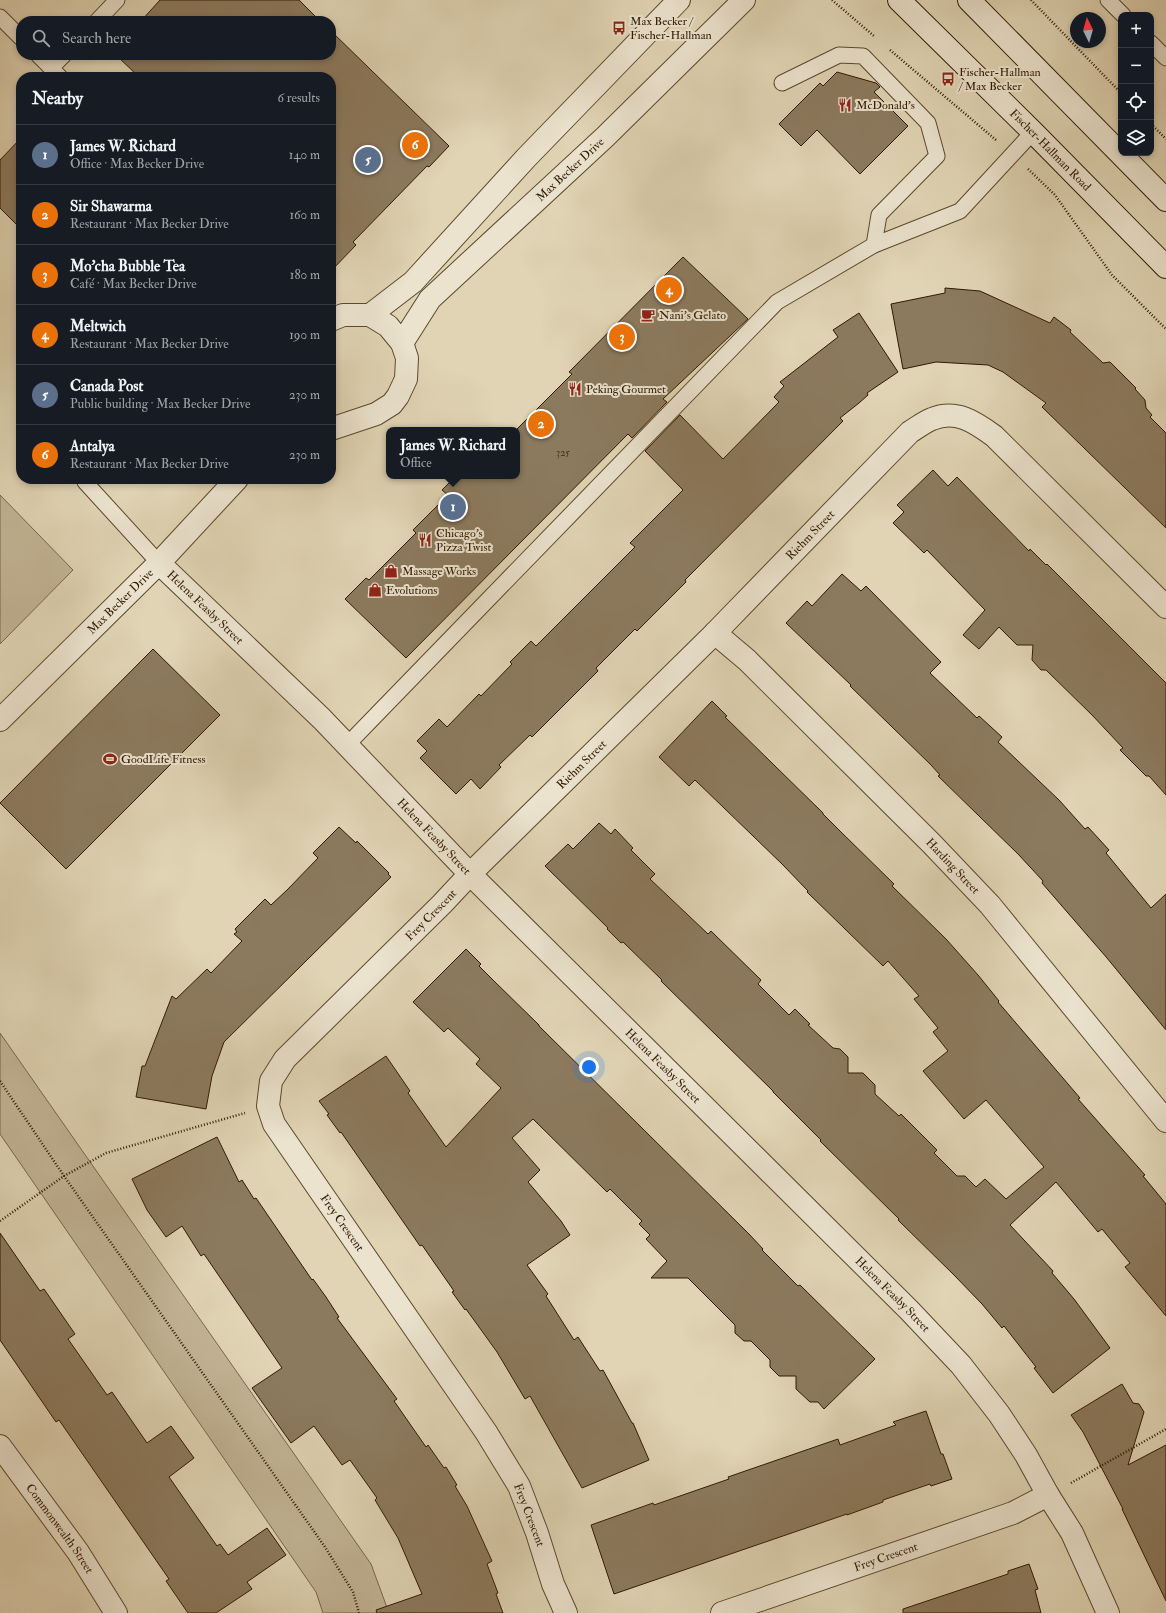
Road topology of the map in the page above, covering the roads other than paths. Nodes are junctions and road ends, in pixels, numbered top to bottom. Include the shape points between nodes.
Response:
1 (117, 0) edge
2 (679, 0) edge
3 (744, 0) edge
4 (899, 0) edge
5 (969, 0) edge
6 (1108, 0) edge
7 (1120, 12) edge
8 (102, 16) edge
9 (0, 17) edge
10 (16, 33) edge
11 (1154, 46) edge
12 (1166, 58) edge
13 (43, 60) edge
14 (62, 60) edge
15 (56, 72) edge
16 (782, 83) dead end
17 (1034, 132) junction
18 (1166, 200) edge
19 (874, 245) junction
20 (1166, 267) edge
21 (336, 315) edge
22 (370, 315) junction
23 (402, 343) junction
24 (336, 415) edge
25 (361, 418) junction
26 (336, 427) edge
27 (87, 484) edge
28 (232, 484) edge
29 (159, 563) junction
30 (1166, 607) edge
31 (715, 633) junction
32 (0, 720) edge
33 (347, 745) junction
34 (470, 874) junction
35 (1166, 1121) edge
36 (0, 1446) edge
37 (1048, 1496) junction
38 (116, 1613) edge
39 (566, 1613) edge
40 (722, 1613) edge
41 (1108, 1613) edge

1 - 8 lane
2 - 22 street via 526,158 413,282
3 - 23 street, Max Becker Drive via 605,137 430,299
4 - 17 street, Fischer-Hallman Road
5 - 18 street
6 - 7 lane
9 - 10 lane
11 - 12 lane
13 - 15 lane
14 - 15 lane
16 - 19 lane via 839,55 863,56 928,123 937,156 879,215
17 - 19 lane via 960,211
17 - 20 street, Fischer-Hallman Road
19 - 33 lane via 776,302
21 - 22 street
22 - 23 street via 388,326
23 - 25 street via 407,358 406,379 398,396 392,404 376,414
24 - 25 street via 343,418
25 - 26 street
27 - 29 lane
28 - 29 street, Max Becker Drive
29 - 32 street, Max Becker Drive
29 - 33 street, Helena Feasby Street
30 - 31 street, Riehm Street via 994,436 976,423 946,414 930,419 910,432
31 - 34 street, Riehm Street
31 - 35 street, Harding Street via 747,660 990,905
33 - 34 street, Helena Feasby Street
34 - 37 street, Helena Feasby Street via 909,1310 961,1365 999,1414 1026,1455
34 - 39 street, Frey Crescent via 285,1060 271,1081 268,1106 274,1124 486,1432 519,1486 537,1533 552,1584
36 - 38 street, Commonwealth Street via 78,1552
37 - 40 street, Frey Crescent via 1013,1513
37 - 41 street, Helena Feasby Street via 1072,1533

